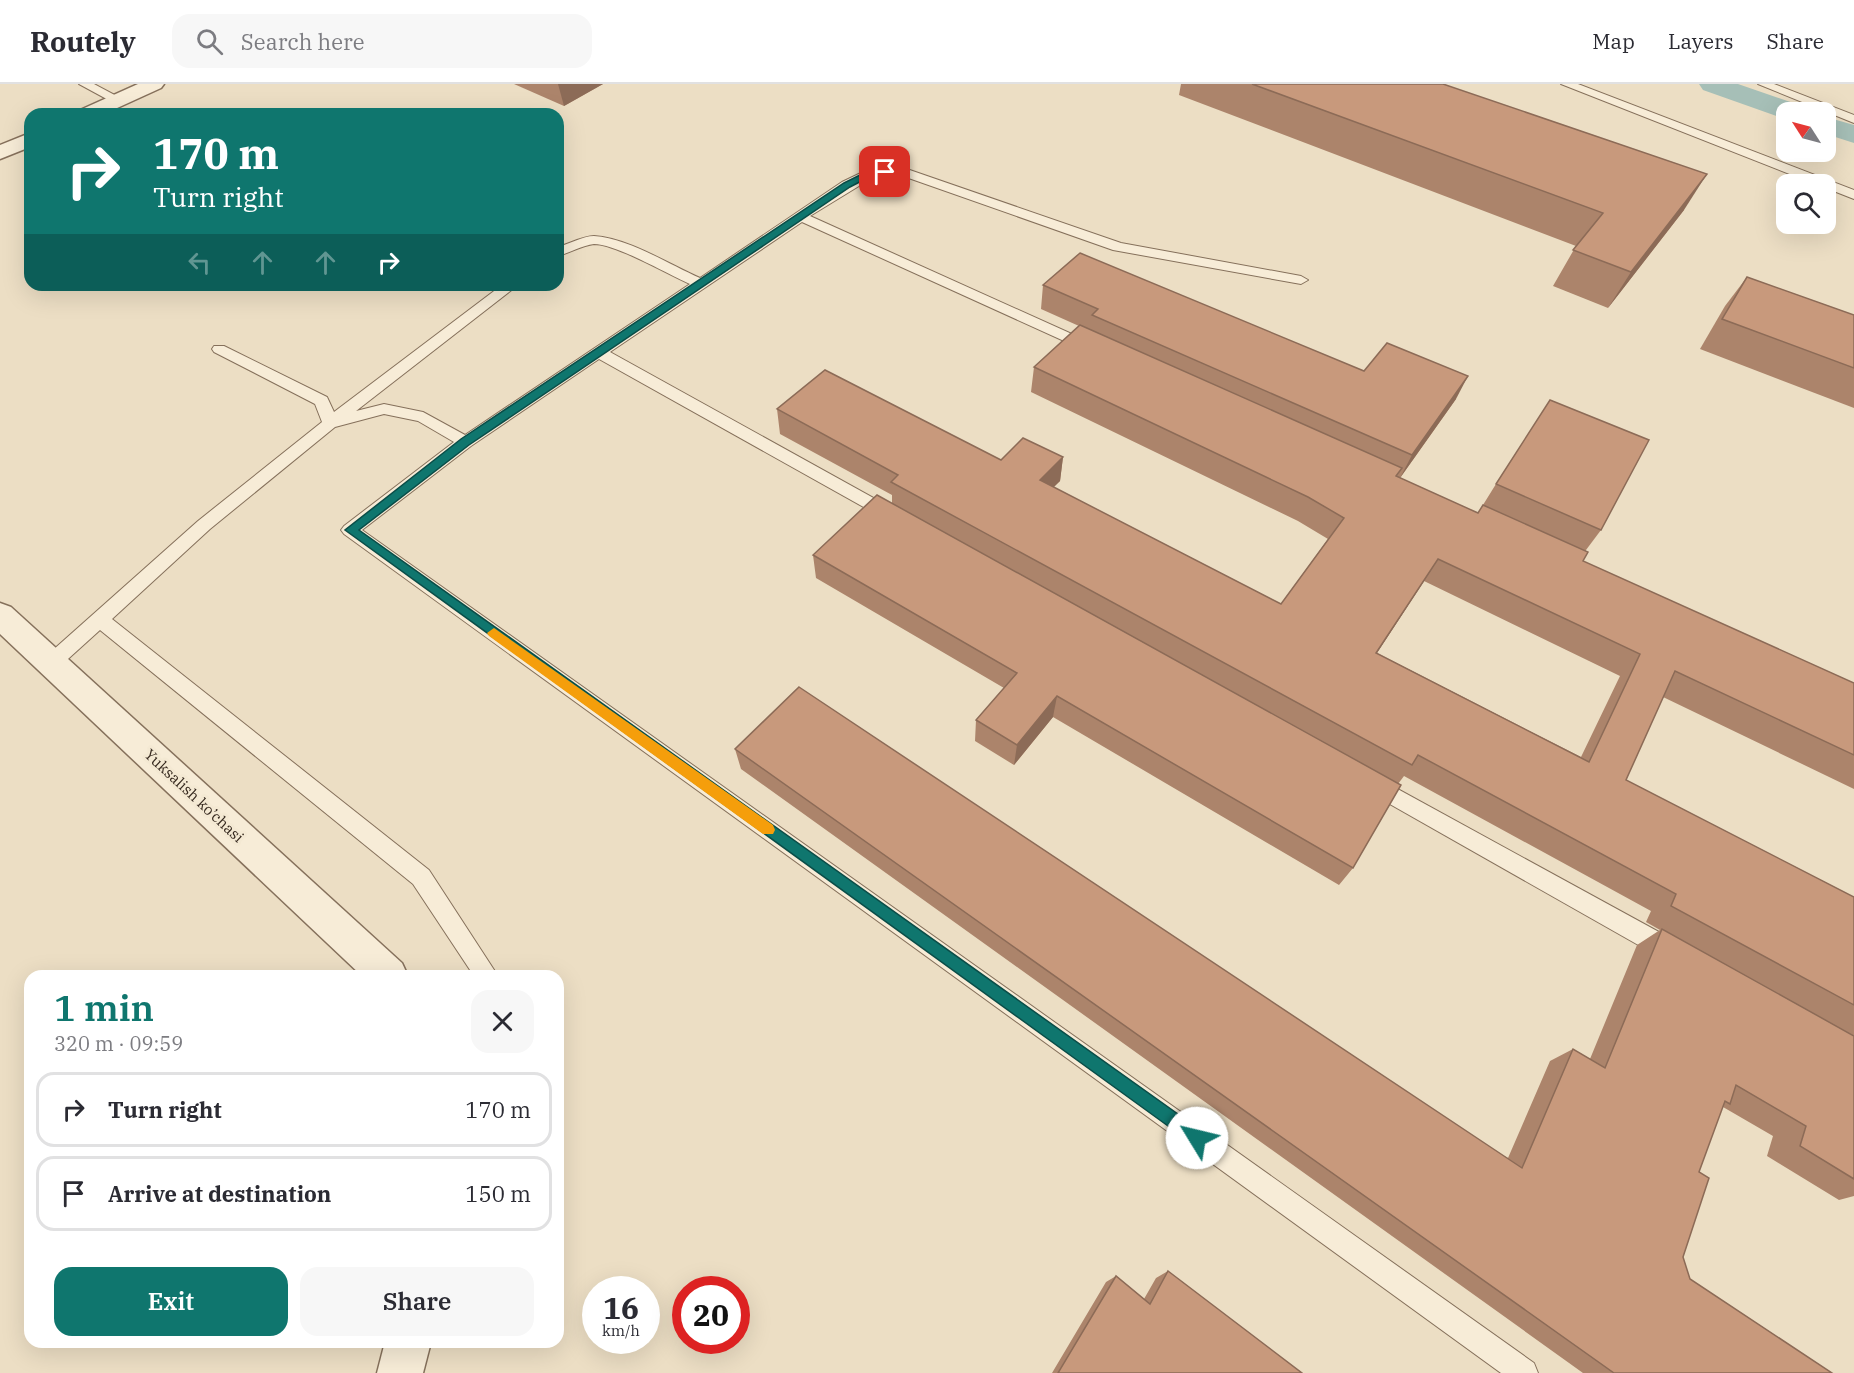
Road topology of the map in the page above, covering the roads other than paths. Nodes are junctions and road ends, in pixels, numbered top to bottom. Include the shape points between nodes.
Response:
1 (85, 84) edge
2 (154, 84) edge
3 (1567, 84) edge
4 (1764, 84) edge
5 (118, 100) junction
6 (100, 108) edge
7 (1854, 119) edge
8 (24, 142) edge
9 (0, 153) edge
10 (1854, 195) edge
11 (800, 216) junction
12 (564, 250) edge
13 (1301, 280) dead end
14 (700, 284) junction
15 (503, 291) edge
16 (219, 349) dead end
17 (599, 352) junction
18 (1104, 354) edge
19 (330, 423) junction
20 (465, 442) junction
21 (913, 527) edge
22 (0, 615) edge
23 (99, 619) junction
24 (51, 663) junction
25 (1352, 773) edge
26 (1687, 960) edge
27 (383, 970) edge
28 (483, 970) edge
29 (406, 1348) edge
30 (400, 1373) edge
31 (1524, 1373) edge

1 - 5 lane
2 - 5 street
3 - 10 lane
4 - 7 lane
5 - 6 street
8 - 9 street
11 - 13 lane via 869,174 902,171 1118,247
11 - 14 lane
11 - 18 lane
12 - 14 lane via 593,240 630,248
14 - 17 lane
15 - 19 lane
16 - 19 lane via 322,401
17 - 20 lane
17 - 21 lane
19 - 20 lane via 384,410 423,417
19 - 23 lane via 204,525
20 - 31 lane via 351,530
22 - 24 street, Yuksalish ko’chasi
23 - 24 lane
23 - 28 lane via 421,877
24 - 27 street, Yuksalish ko’chasi
25 - 26 lane
29 - 30 street

